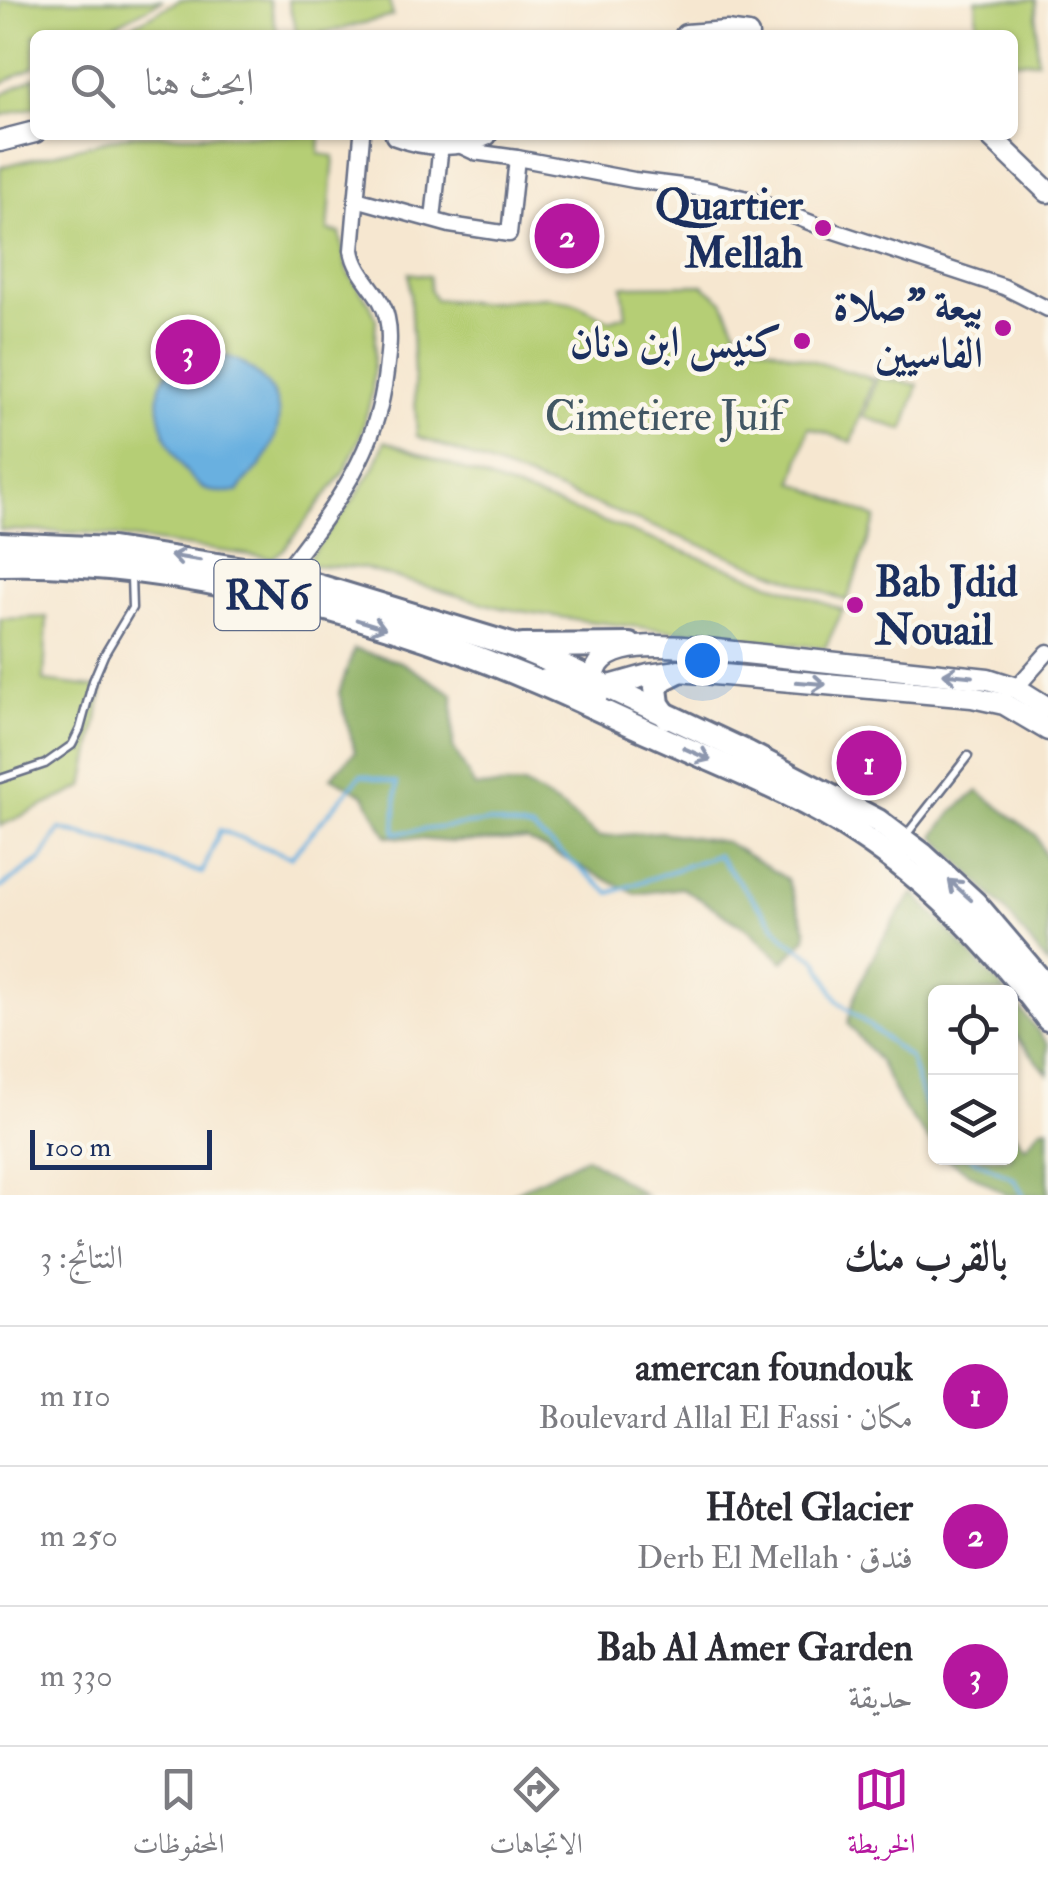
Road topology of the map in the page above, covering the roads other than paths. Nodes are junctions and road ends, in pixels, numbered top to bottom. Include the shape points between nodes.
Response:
1 (30, 133) edge
2 (0, 140) edge
3 (362, 140) edge
4 (425, 140) edge
5 (465, 140) edge
6 (994, 140) edge
7 (449, 144) junction
8 (517, 158) junction
9 (1048, 192) edge
10 (356, 199) junction
11 (433, 218) junction
12 (1048, 309) edge
13 (0, 544) edge
14 (0, 564) edge
15 (131, 572) junction
16 (282, 575) junction
17 (630, 645) junction
18 (515, 646) junction
19 (1048, 652) edge
20 (679, 671) junction
21 (524, 676) junction
22 (605, 685) junction
23 (1016, 688) junction
24 (1048, 708) edge
25 (608, 715) junction
26 (667, 717) junction
27 (1048, 730) edge
28 (968, 756) dead end
29 (0, 779) edge
30 (902, 840) junction
31 (915, 863) junction
32 (1048, 989) edge
33 (1048, 1019) edge

1 - 2 main road
3 - 10 street
4 - 7 main road
5 - 7 main road
6 - 9 main road
7 - 8 street
7 - 11 street
8 - 11 street via 509,234
8 - 12 street via 756,201 1004,287
10 - 11 street
10 - 16 street via 353,258 388,320 383,400 352,476
16 -> 13 main road, RN6 via 112,549
14 - 15 main road, RN6
15 -> 21 main road, RN6 via 290,600
15 - 29 lane via 132,608 104,654 72,745 46,764
16 - 18 main road, RN6
17 - 18 main road
17 - 22 main road via 602,663
23 -> 17 main road via 980,678
18 - 22 main road, RN6
19 - 23 street
20 - 22 main road
20 - 26 main road via 656,688
20 -> 27 main road via 980,698
21 - 22 main road
21 - 25 main road, RN6
22 - 25 main road
22 - 26 main road, RN6
23 - 24 main road
25 -> 31 main road, RN6
26 - 30 main road, RN6 via 838,798
28 - 30 lane
30 - 31 main road, RN6
32 -> 31 main road, RN6 via 990,918
31 - 33 main road, RN6

